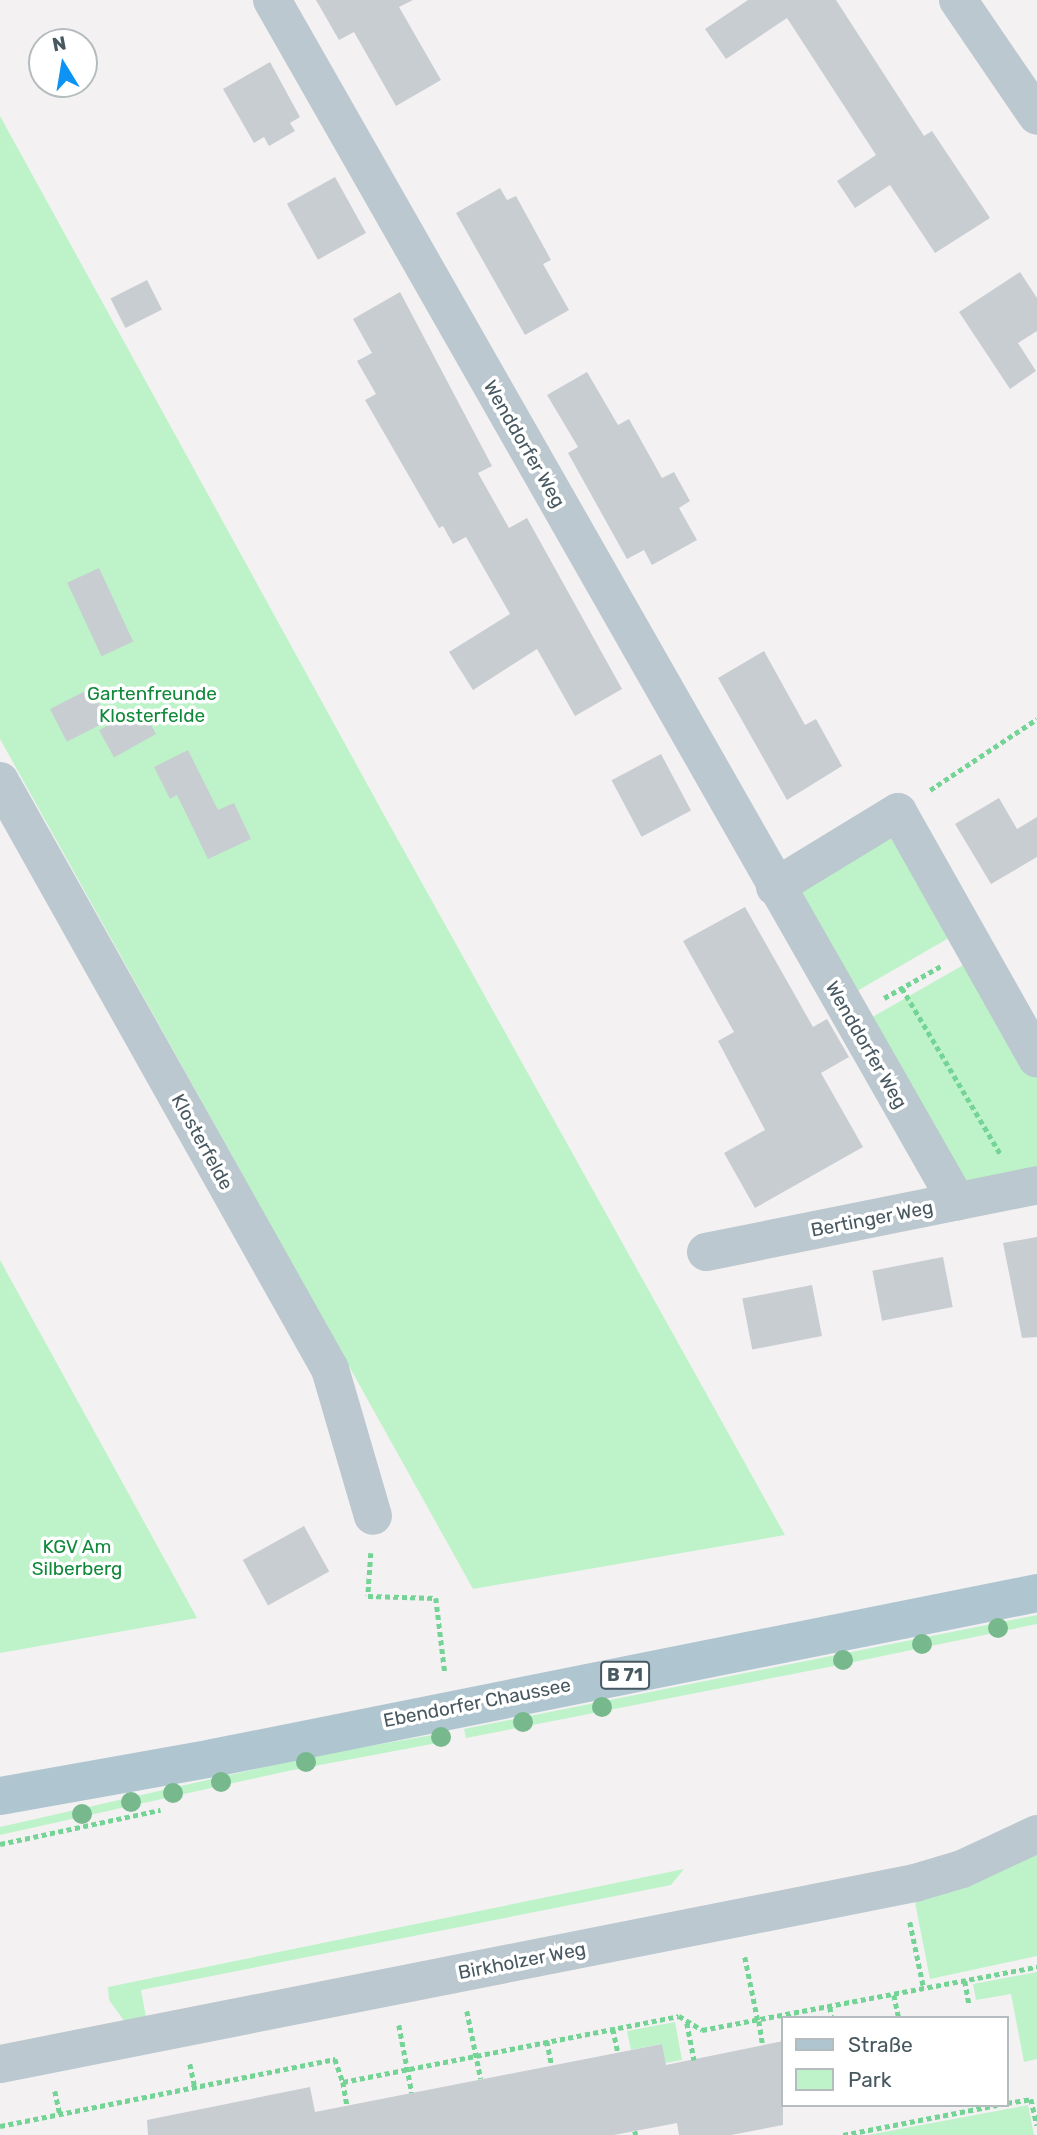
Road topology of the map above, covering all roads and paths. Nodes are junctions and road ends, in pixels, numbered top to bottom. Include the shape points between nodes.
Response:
1 (272, 0) edge
2 (958, 0) edge
3 (1037, 116) edge
4 (1037, 719) edge
5 (0, 781) edge
6 (898, 812) junction
7 (775, 887) junction
8 (974, 947) junction
9 (902, 988) junction
10 (850, 1018) junction
11 (1037, 1059) edge
12 (1005, 1161) dead end
13 (1037, 1185) edge
14 (957, 1202) junction
15 (706, 1252) dead end
16 (373, 1516) dead end
17 (1037, 1593) edge
18 (368, 1596) dead end
19 (446, 1681) dead end
20 (0, 1796) edge
21 (1037, 1833) edge
22 (903, 1885) junction
23 (738, 1918) junction
24 (1037, 1967) edge
25 (965, 1981) junction
26 (924, 1989) junction
27 (894, 1995) junction
28 (969, 2004) dead end
29 (830, 2007) junction
30 (782, 2016) edge
31 (784, 2016) edge
32 (832, 2016) edge
33 (899, 2016) edge
34 (687, 2021) junction
35 (759, 2021) junction
36 (613, 2029) junction
37 (547, 2042) junction
38 (763, 2045) dead end
39 (618, 2053) dead end
40 (476, 2055) junction
41 (694, 2060) dead end
42 (0, 2064) edge
43 (552, 2066) dead end
44 (407, 2069) junction
45 (481, 2079) dead end
46 (343, 2082) junction
47 (412, 2093) dead end
48 (1009, 2103) edge
49 (347, 2105) dead end
50 (987, 2107) edge
51 (1037, 2125) edge
52 (0, 2126) edge
53 (842, 2135) edge

1 - 7 street, Wenddorfer Weg
2 - 3 street
4 - 6 path
5 - 16 street, Klosterfelde via 330,1369
6 - 7 street
6 - 8 street
7 - 10 street, Wenddorfer Weg
8 - 9 path
8 - 11 street
9 - 10 path
9 - 12 path
10 - 14 street, Wenddorfer Weg
13 - 14 street, Bertinger Weg
14 - 15 street, Bertinger Weg
17 - 20 main road, Ebendorfer Chaussee / B 71 via 213,1758
18 - 19 path via 436,1598
21 - 22 street, Birkholzer Weg via 962,1869
22 - 23 street, Birkholzer Weg
22 - 26 path
23 - 35 path
23 - 42 street, Birkholzer Weg
24 - 25 path
25 - 26 path
25 - 28 path
26 - 27 path
27 - 29 path
27 - 33 path
29 - 31 path
29 - 32 path
30 - 35 path
34 - 35 path via 702,2030
34 - 36 path via 679,2016
34 - 41 path
35 - 38 path
36 - 37 path
36 - 39 path
37 - 40 path
37 - 43 path
40 - 44 path
40 - 45 path
44 - 46 path
44 - 47 path
46 - 49 path
46 - 52 path via 335,2059
48 - 51 path via 1031,2099
50 - 53 path

